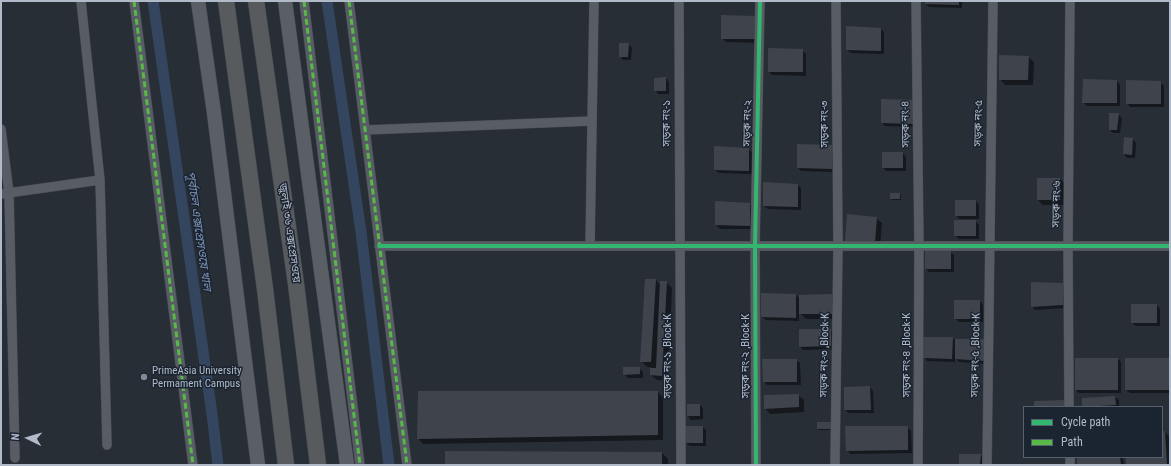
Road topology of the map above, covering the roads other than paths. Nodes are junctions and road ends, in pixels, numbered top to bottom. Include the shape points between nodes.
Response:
1 (80, 1) edge
2 (134, 1) edge
3 (198, 1) edge
4 (226, 1) edge
5 (256, 1) edge
6 (285, 1) edge
7 (304, 1) edge
8 (349, 1) edge
9 (594, 1) edge
10 (679, 1) edge
11 (760, 1) edge
12 (836, 1) edge
13 (916, 1) edge
14 (993, 1) edge
15 (1070, 1) edge
16 (592, 121) junction
17 (1, 128) edge
18 (365, 130) junction
19 (100, 180) junction
20 (5, 193) edge
21 (379, 246) junction
22 (590, 246) junction
23 (680, 246) junction
24 (755, 246) junction
25 (838, 246) junction
26 (919, 246) junction
27 (990, 246) junction
28 (1068, 246) junction
29 (1170, 246) edge
30 (1070, 406) edge
31 (107, 445) dead end
32 (15, 458) dead end
33 (193, 465) edge
34 (258, 465) edge
35 (286, 465) edge
36 (318, 465) edge
37 (346, 465) edge
38 (360, 465) edge
39 (407, 465) edge
40 (681, 465) edge
41 (756, 465) edge
42 (835, 465) edge
43 (918, 465) edge
44 (987, 465) edge

1 - 19 street
2 - 33 street
3 - 34 main road
4 - 35 highway
5 - 36 highway, জুলাই ৩৬ এক্সপ্রেসওয়ে via 296,284
6 - 37 main road
7 - 38 street
8 - 18 street
9 - 16 street
10 - 23 street, সড়ক নং-১
11 - 24 street, সড়ক নং-২
12 - 25 street, সড়ক নং-৩
13 - 26 street, সড়ক নং-৪
14 - 27 street, সড়ক নং-৫
15 - 28 street, সড়ক নং-৬
16 - 18 street
16 - 22 street
17 - 20 street
18 - 21 street
19 - 20 street
19 - 31 street
20 - 32 street
21 - 22 street
21 - 39 street
22 - 23 street
23 - 24 street
23 - 40 street, সড়ক নং-১ ,Block-K
24 - 25 street
24 - 41 street, সড়ক নং-২ ,Block-K
25 - 26 street
25 - 42 street, সড়ক নং-৩ ,Block-K
26 - 27 street
26 - 43 street, সড়ক নং-৪ ,Block-K
27 - 28 street
27 - 44 street, সড়ক নং-৫ ,Block-K
28 - 29 street
28 - 30 street, সড়ক নং-৬

